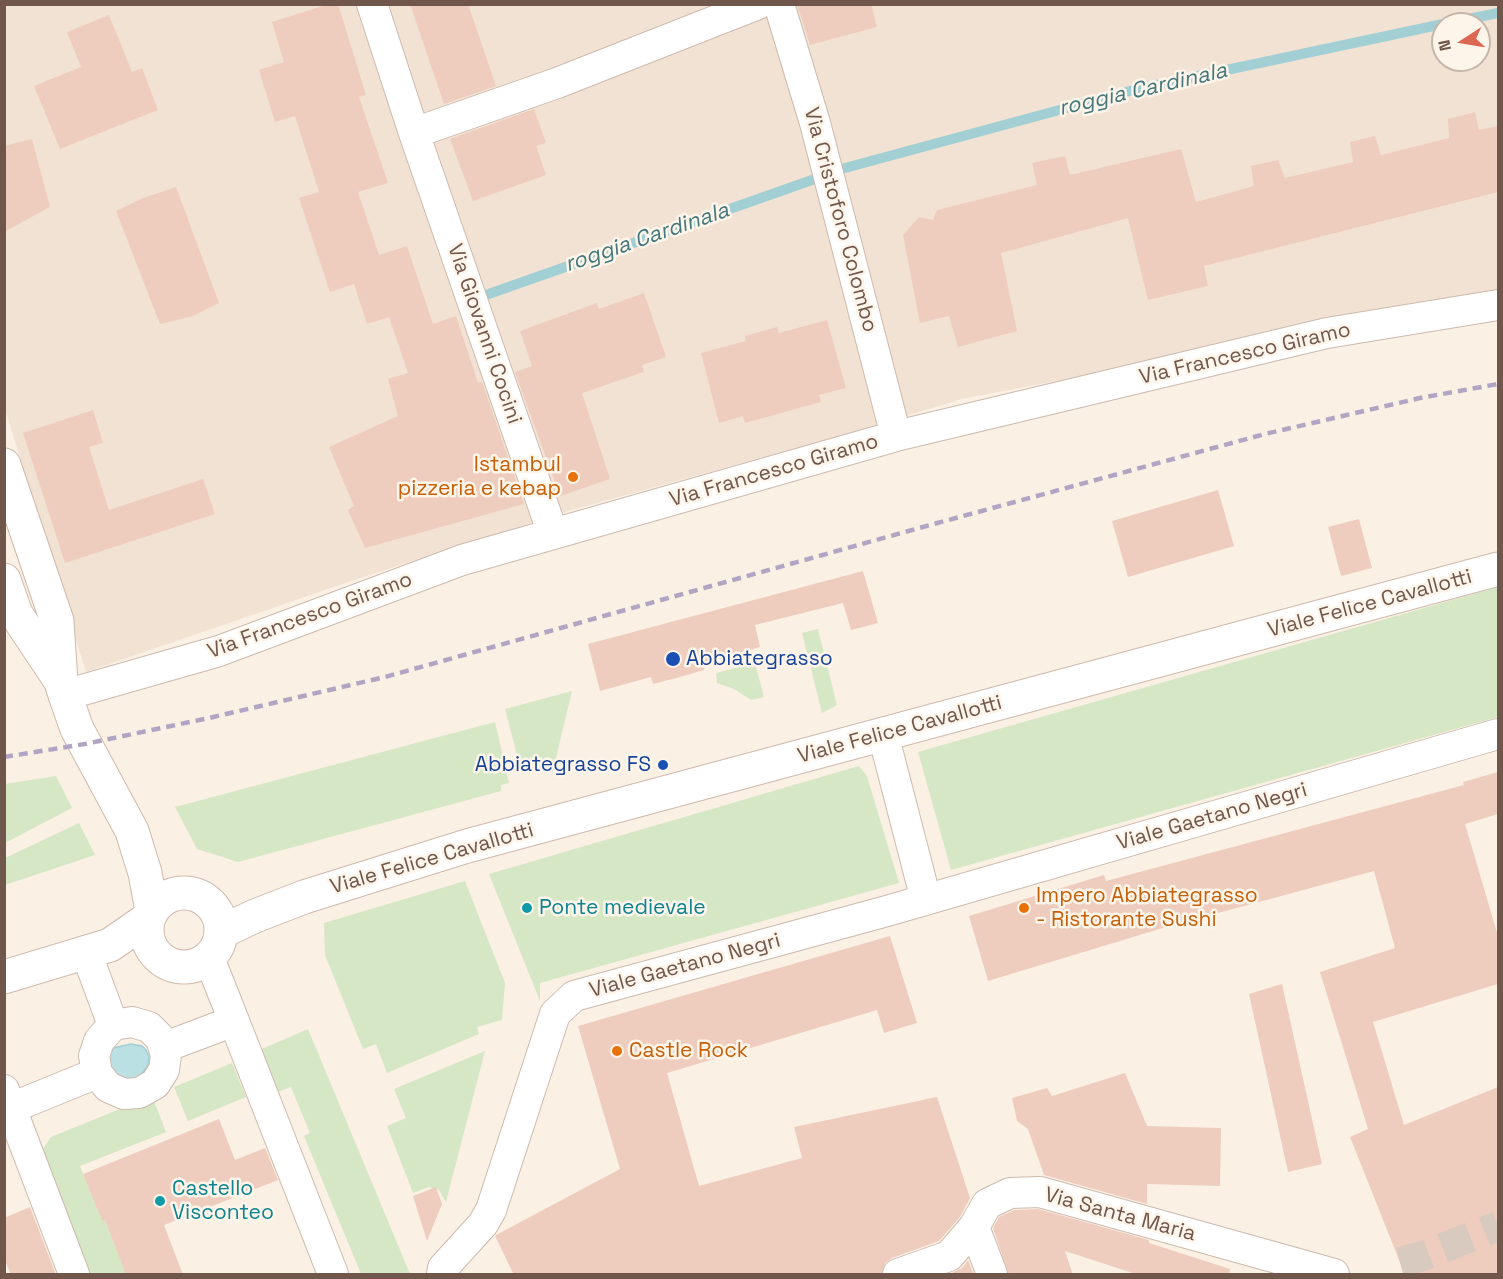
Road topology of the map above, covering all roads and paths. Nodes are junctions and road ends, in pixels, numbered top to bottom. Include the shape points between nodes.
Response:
1 (372, 4) edge
2 (758, 4) edge
3 (780, 4) edge
4 (414, 133) junction
5 (1498, 305) edge
6 (896, 436) junction
7 (4, 465) edge
8 (553, 534) junction
9 (1498, 569) edge
10 (4, 580) edge
11 (63, 688) junction
12 (883, 734) junction
13 (1498, 734) edge
14 (132, 831) junction
15 (197, 896) junction
16 (304, 897) junction
17 (926, 900) junction
18 (151, 925) junction
19 (215, 945) junction
20 (98, 948) junction
21 (4, 977) edge
22 (234, 1021) junction
23 (113, 1025) junction
24 (165, 1047) junction
25 (97, 1073) junction
26 (8, 1099) edge
27 (974, 1227) junction
28 (74, 1275) edge
29 (333, 1275) edge
30 (442, 1275) edge
31 (898, 1275) edge
32 (992, 1275) edge
33 (1334, 1275) edge

1 - 4 street, Via Giovanni Cocini
2 - 4 street
3 - 6 street, Via Cristoforo Colombo
4 - 8 street, Via Giovanni Cocini
5 - 6 street, Via Francesco Giramo via 1327,333
6 - 8 street, Via Francesco Giramo
7 - 11 street via 57,621
8 - 11 street, Via Francesco Giramo via 462,560 219,651
9 - 12 street, Viale Felice Cavallotti
10 - 11 street via 16,614
11 - 14 street via 77,729
12 - 16 street, Viale Felice Cavallotti via 467,846
12 - 17 street
13 - 17 street, Viale Gaetano Negri
14 - 15 street
14 - 18 street via 146,873
15 - 16 street, Viale Felice Cavallotti via 236,902
15 - 18 street via 166,897
15 - 19 street via 219,916
16 - 19 street, Viale Felice Cavallotti via 255,916
17 - 30 street, Viale Gaetano Negri via 574,996 555,1014 491,1210 443,1268
18 - 19 street via 165,962 178,967 197,965
18 - 20 street
19 - 22 street
20 - 21 street
20 - 23 street
22 - 24 street
22 - 29 street
23 - 24 street via 132,1023 149,1028
23 - 25 street via 99,1041 94,1056
24 - 25 street via 164,1070 155,1084 139,1093 124,1094 108,1087
25 - 26 street
26 - 28 street
27 - 31 street, Via Santa Maria via 949,1256
27 - 32 street
27 - 33 street, Via Santa Maria via 987,1204 1010,1193 1040,1192

